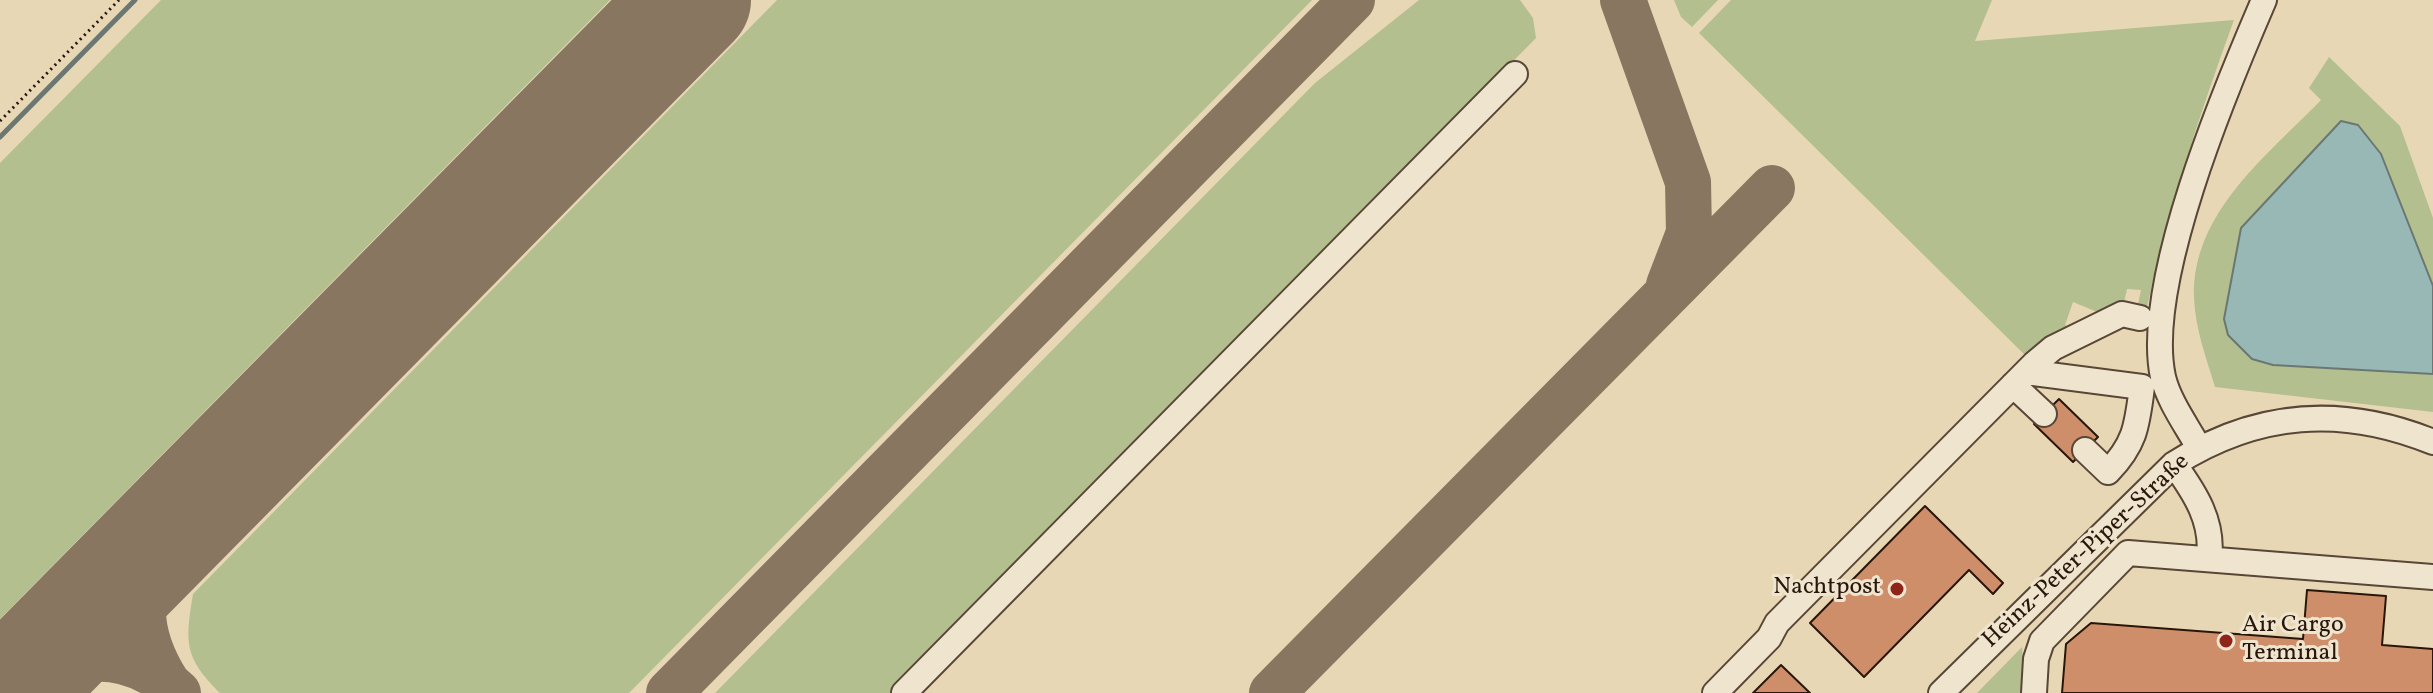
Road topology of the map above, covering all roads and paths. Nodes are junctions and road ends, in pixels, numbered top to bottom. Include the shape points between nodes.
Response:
1 (119, 0) edge
2 (2264, 0) edge
3 (1515, 74) dead end
4 (0, 121) edge
5 (2140, 318) dead end
6 (2020, 378) junction
7 (2044, 414) dead end
8 (2433, 442) edge
9 (2199, 448) junction
10 (2085, 450) dead end
11 (2174, 464) junction
12 (2209, 559) junction
13 (2433, 577) edge
14 (904, 693) edge
15 (1715, 693) edge
16 (1941, 693) edge
17 (2034, 693) edge

1 - 4 path
2 - 9 street via 2208,140 2164,300 2163,377
3 - 14 street
5 - 6 street via 2122,314 2053,348
6 - 7 street
6 - 10 street via 2142,387 2137,429 2127,452 2108,472
6 - 15 street via 1777,623
8 - 9 street, Heinz-Peter-Piper-Straße via 2397,427 2352,418 2302,418 2259,425
9 - 11 street, Heinz-Peter-Piper-Straße
11 - 12 street via 2198,497 2212,540
11 - 16 street, Heinz-Peter-Piper-Straße
12 - 13 street
12 - 17 street via 2128,553 2042,641

